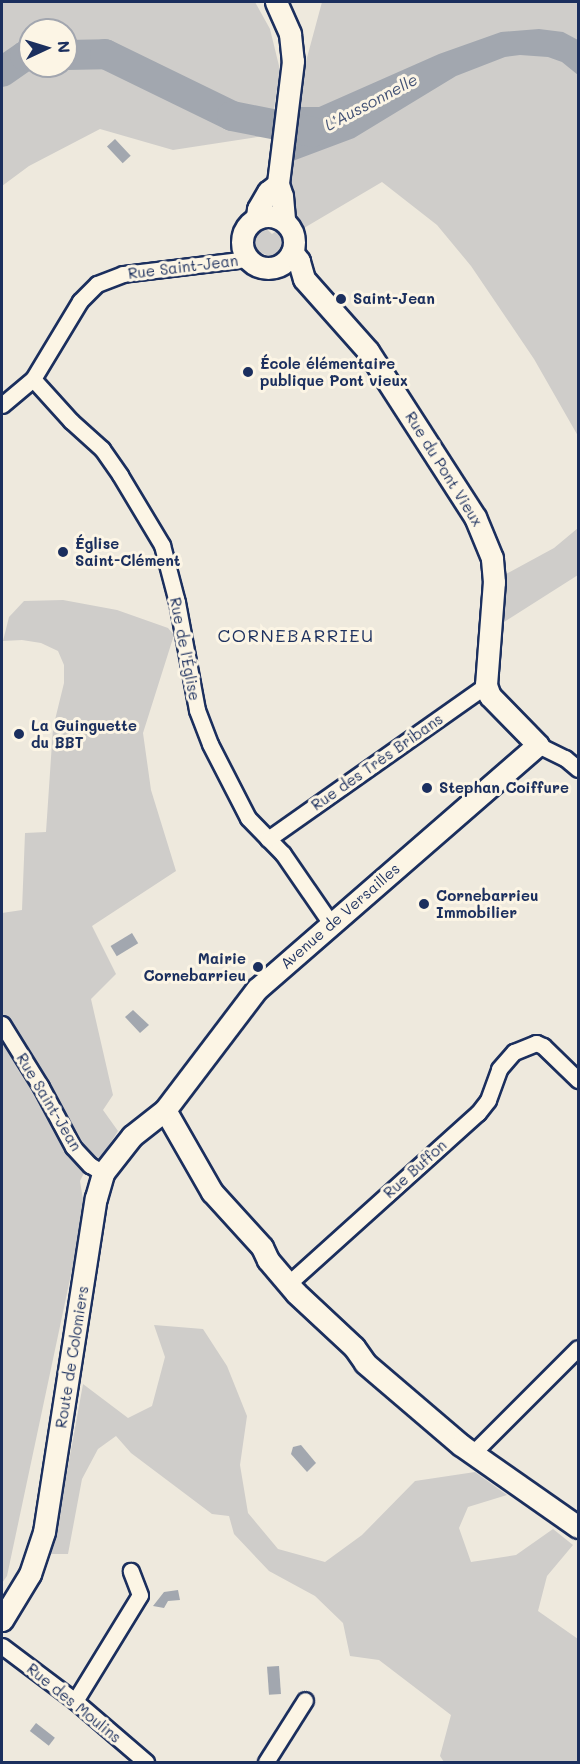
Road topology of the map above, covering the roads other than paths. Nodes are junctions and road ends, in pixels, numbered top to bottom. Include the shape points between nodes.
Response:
1 (276, 2) edge
2 (278, 184) junction
3 (257, 217) junction
4 (284, 221) junction
5 (292, 252) junction
6 (247, 259) junction
7 (276, 267) junction
8 (304, 279) junction
9 (33, 379) junction
10 (2, 405) edge
11 (486, 685) junction
12 (538, 745) junction
13 (579, 769) edge
14 (268, 839) junction
15 (332, 925) junction
16 (2, 1024) edge
17 (579, 1080) edge
18 (165, 1110) junction
19 (103, 1173) junction
20 (289, 1283) junction
21 (579, 1348) edge
22 (473, 1453) junction
23 (579, 1527) edge
24 (131, 1572) dead end
25 (2, 1620) edge
26 (2, 1646) edge
27 (305, 1700) dead end
28 (75, 1701) junction
29 (146, 1762) edge
30 (266, 1762) edge

1 - 2 street via 292,47
2 - 3 street via 268,192
2 - 4 street
3 - 4 street
3 - 6 street via 242,235
4 - 5 street via 293,236
5 - 7 street
5 - 8 street, Rue du Pont Vieux
6 - 7 street via 255,266
6 - 9 street, Rue Saint-Jean via 123,274 97,284 80,301
7 - 8 street, Rue du Pont Vieux
8 - 11 street, Rue du Pont Vieux via 368,351 485,536 494,582
9 - 10 street, Rue Saint-Jean
9 - 14 street, Rue de l'Église via 102,449 162,545 197,710 230,787 248,818
11 - 12 street via 490,696
11 - 14 street, Rue des Très Bribans
12 - 13 street
12 - 15 street, Avenue de Versailles
14 - 15 street, Rue de l'Église via 283,854
15 - 18 street, Avenue de Versailles via 257,988
16 - 19 street, Rue Saint-Jean via 73,1147
17 - 20 street, Rue Buffon via 543,1046 536,1043 514,1052 499,1069 488,1100 478,1113
18 - 19 street, Route de Colomiers via 132,1136
18 - 20 street via 212,1192
19 - 25 street, Route de Colomiers via 96,1197 44,1532 30,1574
20 - 22 street via 354,1347 365,1363
21 - 22 street
22 - 23 street
24 - 28 street via 140,1594
26 - 28 street, Rue des Moulins
27 - 30 street
28 - 29 street, Rue des Moulins

